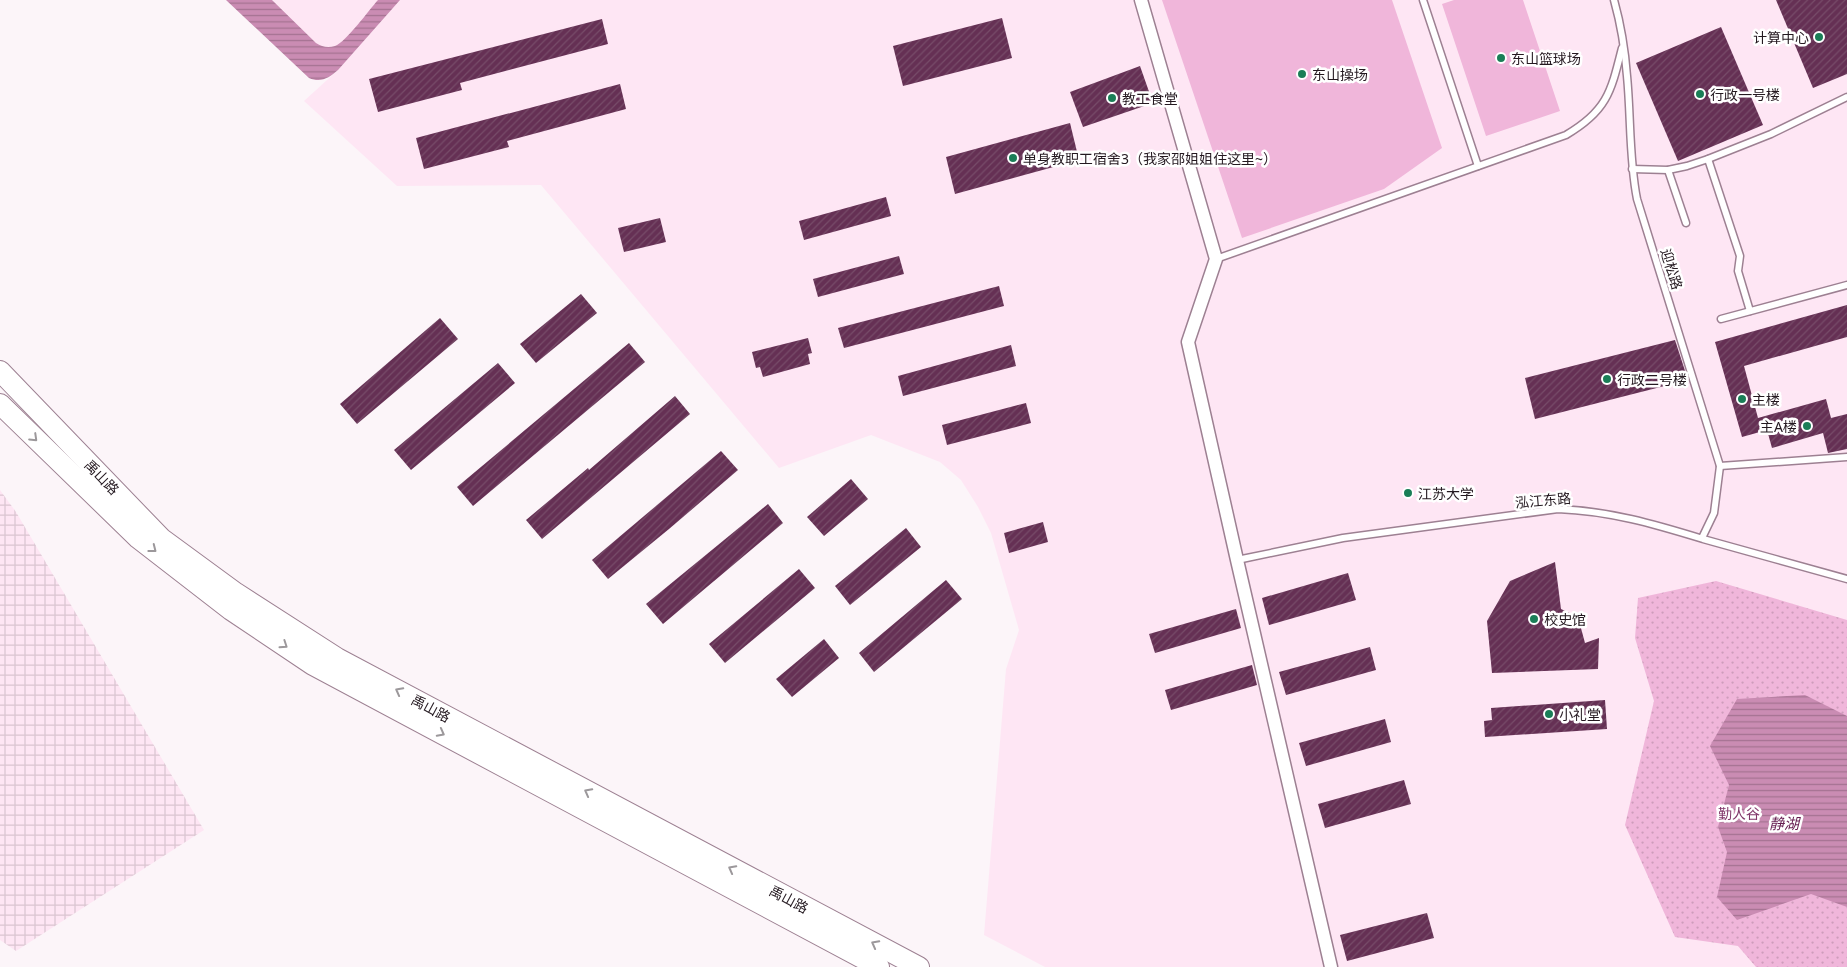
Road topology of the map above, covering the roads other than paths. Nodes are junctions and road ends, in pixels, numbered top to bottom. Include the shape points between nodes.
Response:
1 (1141, 0) edge
2 (1423, 0) edge
3 (1614, 0) edge
4 (1623, 45) junction
5 (1847, 97) edge
6 (1708, 160) junction
7 (1478, 166) junction
8 (1632, 169) junction
9 (1668, 170) junction
10 (1686, 222) dead end
11 (1216, 259) junction
12 (1847, 285) edge
13 (1750, 311) junction
14 (1720, 319) dead end
15 (0, 371) edge
16 (0, 404) edge
17 (1847, 457) edge
18 (1720, 466) junction
19 (1702, 538) junction
20 (1237, 560) junction
21 (1847, 579) edge
22 (879, 967) edge
23 (919, 967) edge
24 (1331, 967) edge

1 - 11 street
2 - 7 lane
3 - 4 lane, 迎松路
4 - 7 lane via 1607,95 1585,124
4 - 8 lane, 迎松路
5 - 6 lane
6 - 9 lane
6 - 13 lane via 1740,256 1738,271
7 - 11 lane
8 - 9 lane
8 - 18 lane, 迎松路 via 1637,199
9 - 10 lane
11 - 20 street via 1188,342
12 - 13 lane
13 - 14 lane
23 -> 15 main road, 禹山路 via 337,658 252,603 161,538
16 -> 22 main road, 禹山路 via 138,538 231,610 313,665
17 - 18 lane
18 - 19 lane, 迎松路 via 1714,513
19 - 20 lane, 泓江东路 via 1614,515 1558,509 1343,538
19 - 21 lane, 泓江东路
20 - 24 street

